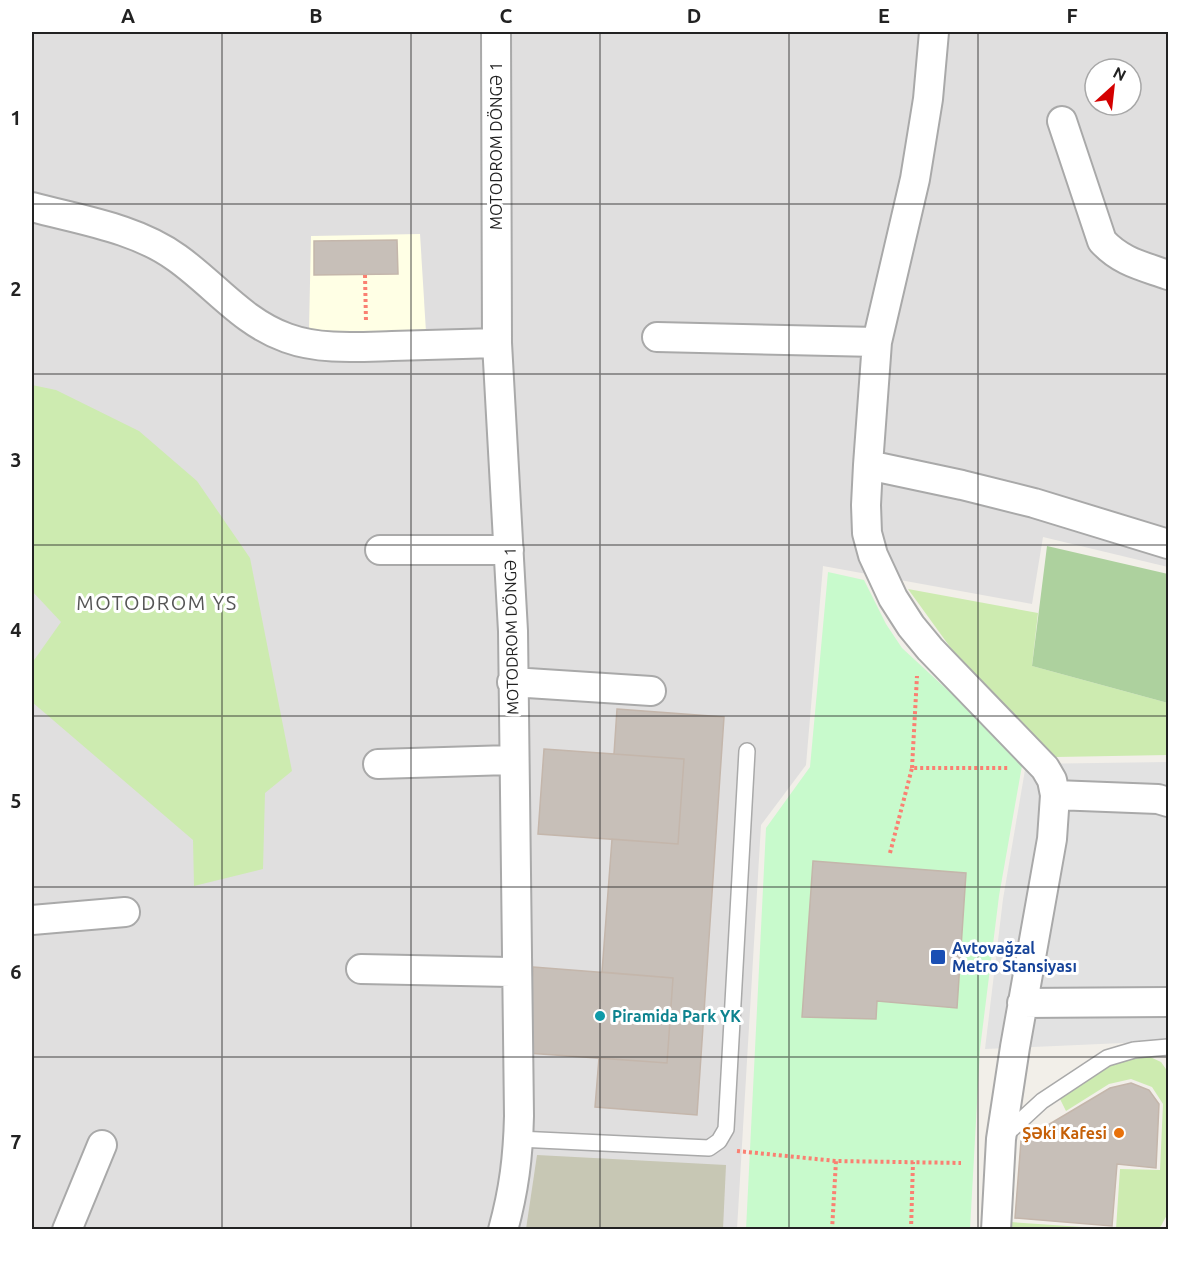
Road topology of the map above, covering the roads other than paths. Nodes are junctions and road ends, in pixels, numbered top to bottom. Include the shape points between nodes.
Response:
1 (496, 32) edge
2 (934, 32) edge
3 (1062, 121) dead end
4 (32, 207) edge
5 (1168, 275) edge
6 (657, 337) dead end
7 (878, 342) junction
8 (496, 343) junction
9 (868, 465) junction
10 (1168, 544) edge
11 (380, 550) dead end
12 (509, 550) junction
13 (512, 682) junction
14 (651, 691) dead end
15 (747, 751) dead end
16 (513, 760) junction
17 (378, 764) dead end
18 (1054, 795) junction
19 (1168, 802) edge
20 (125, 912) dead end
21 (32, 920) edge
22 (361, 969) dead end
23 (516, 972) junction
24 (1168, 1002) edge
25 (1022, 1003) junction
26 (1168, 1047) edge
27 (518, 1139) junction
28 (1001, 1139) junction
29 (102, 1145) dead end
30 (67, 1230) edge
31 (502, 1230) edge
32 (996, 1230) edge

1 - 8 street, MOTODROM DÖNGƏ 1
2 - 7 street via 915,178
3 - 5 street via 1102,242 1114,254
4 - 8 street via 127,233 155,245 178,258 263,328 289,339 310,344 366,346
6 - 7 street
7 - 9 street
8 - 12 street, MOTODROM DÖNGƏ 1
9 - 10 street via 1034,503
9 - 18 street via 867,533 893,598 930,649 1045,768
11 - 12 street
12 - 13 street, MOTODROM DÖNGƏ 1
13 - 14 street
13 - 16 street, MOTODROM DÖNGƏ 1
15 - 27 lane via 726,1129 719,1141 709,1148
16 - 17 street
16 - 23 street, MOTODROM DÖNGƏ 1
18 - 19 street
18 - 25 street via 1052,839
20 - 21 street
22 - 23 street
23 - 27 street, MOTODROM DÖNGƏ 1
24 - 25 street
25 - 28 street
26 - 28 lane via 1134,1050 1107,1058 1042,1101
27 - 31 street, MOTODROM DÖNGƏ 1 via 518,1160
28 - 32 street
29 - 30 street

